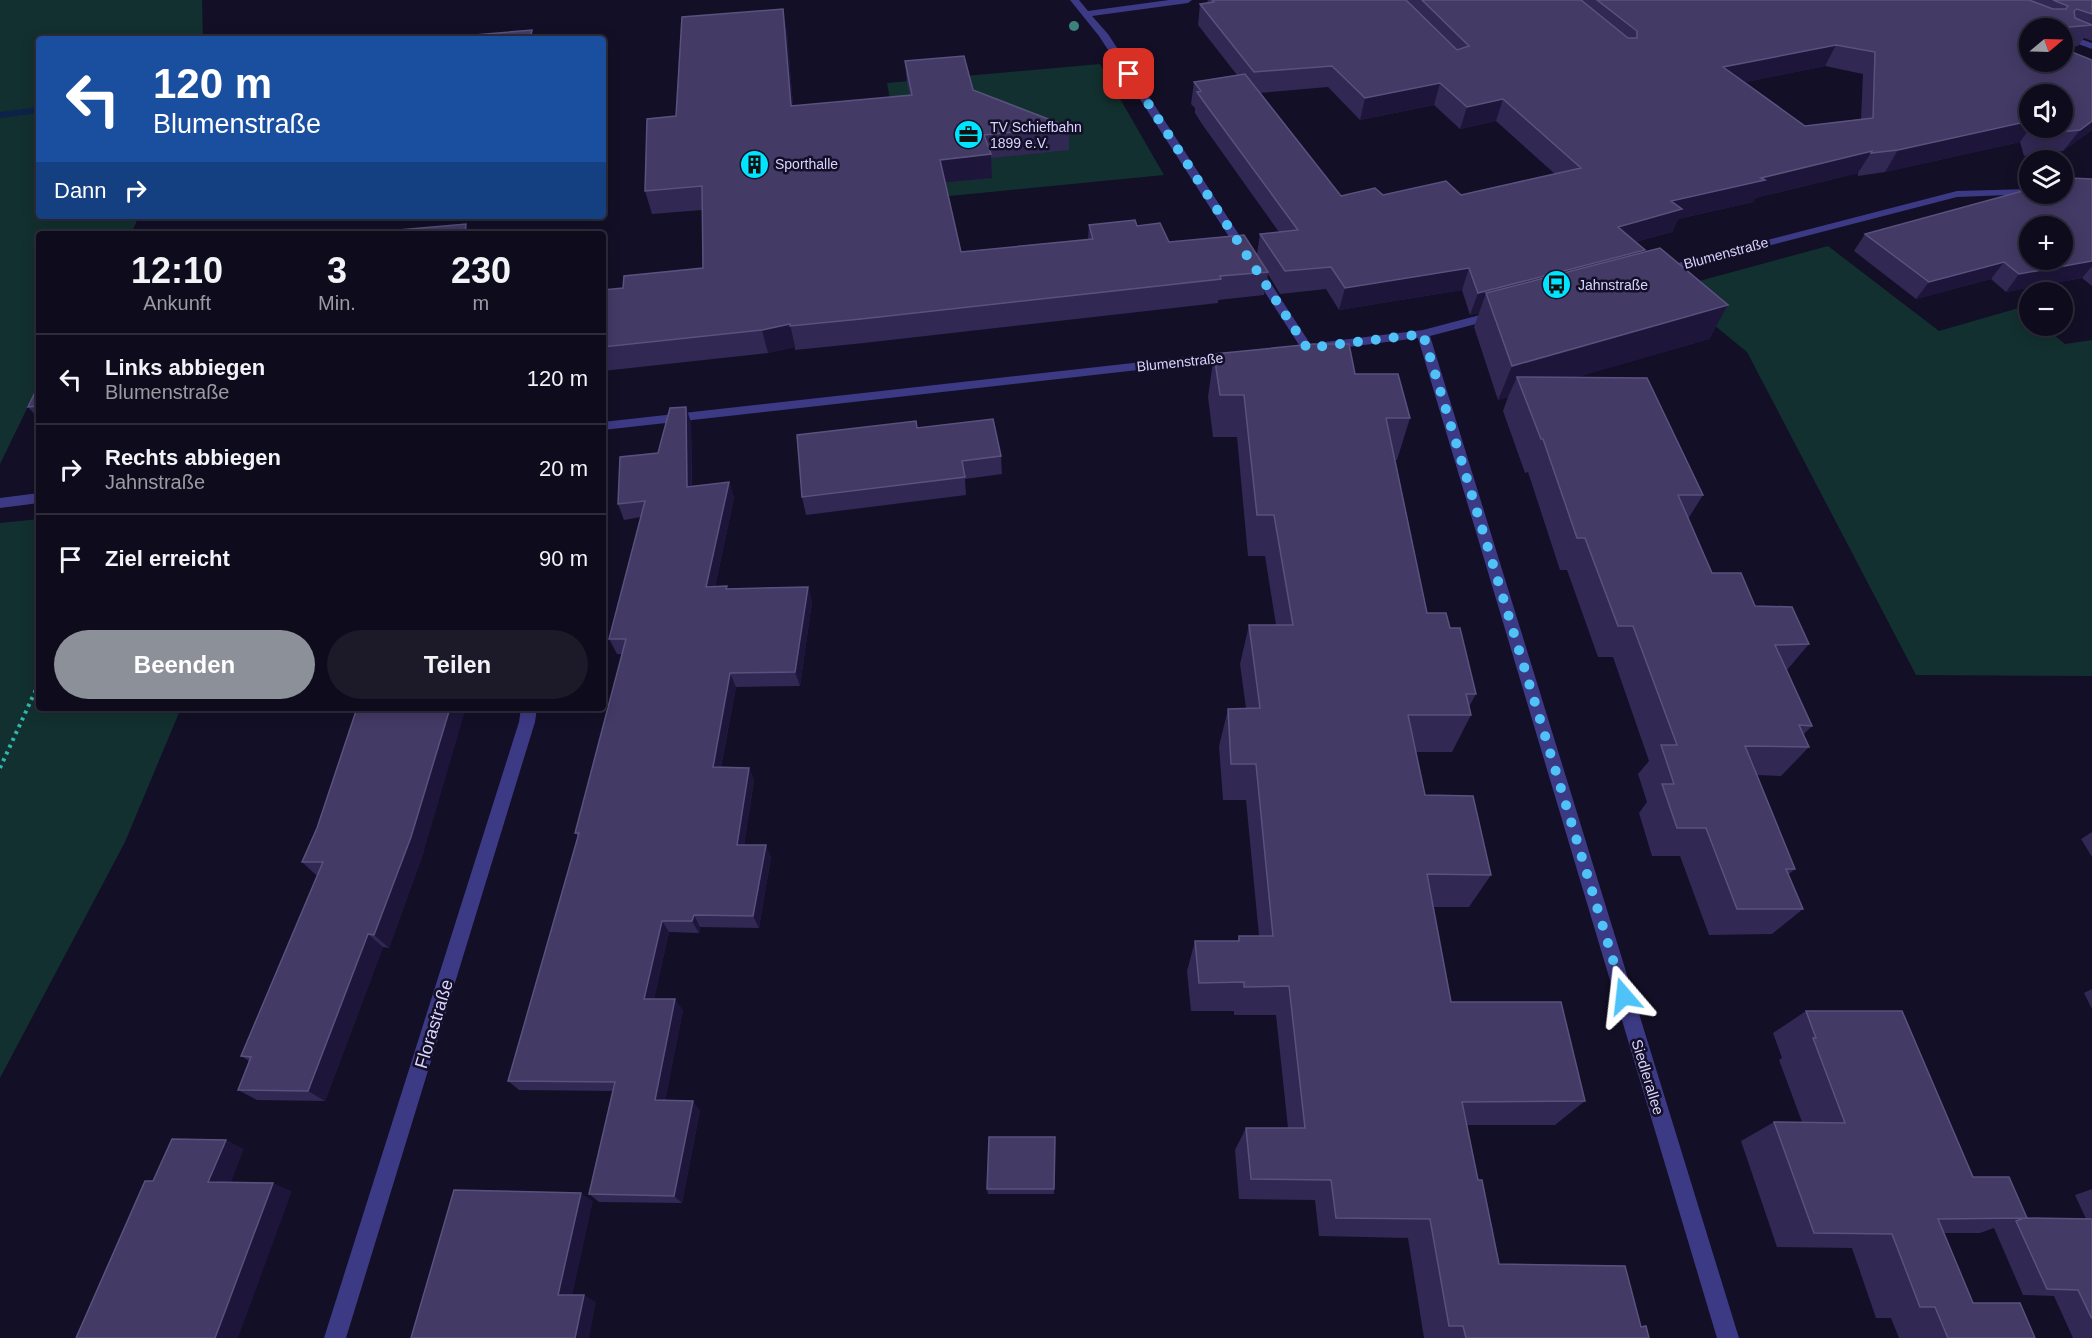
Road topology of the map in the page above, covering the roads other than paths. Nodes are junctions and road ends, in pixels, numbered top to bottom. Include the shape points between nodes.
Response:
1 (1074, 0) edge
2 (1188, 0) edge
3 (1087, 14) junction
4 (2073, 38) edge
5 (2092, 46) edge
6 (2019, 192) edge
7 (1650, 273) edge
8 (1502, 313) edge
9 (1423, 334) junction
10 (1249, 355) edge
11 (606, 426) edge
12 (36, 498) edge
13 (0, 503) edge
14 (529, 711) edge
15 (335, 1338) edge
16 (1728, 1338) edge

1 - 3 street
2 - 3 street
3 - 9 street via 1302,349
4 - 5 street
6 - 7 street, Blumenstraße via 1957,194
8 - 9 street
9 - 16 street, Siedlerallee
10 - 11 street, Blumenstraße
12 - 13 street
14 - 15 street, Florastraße

